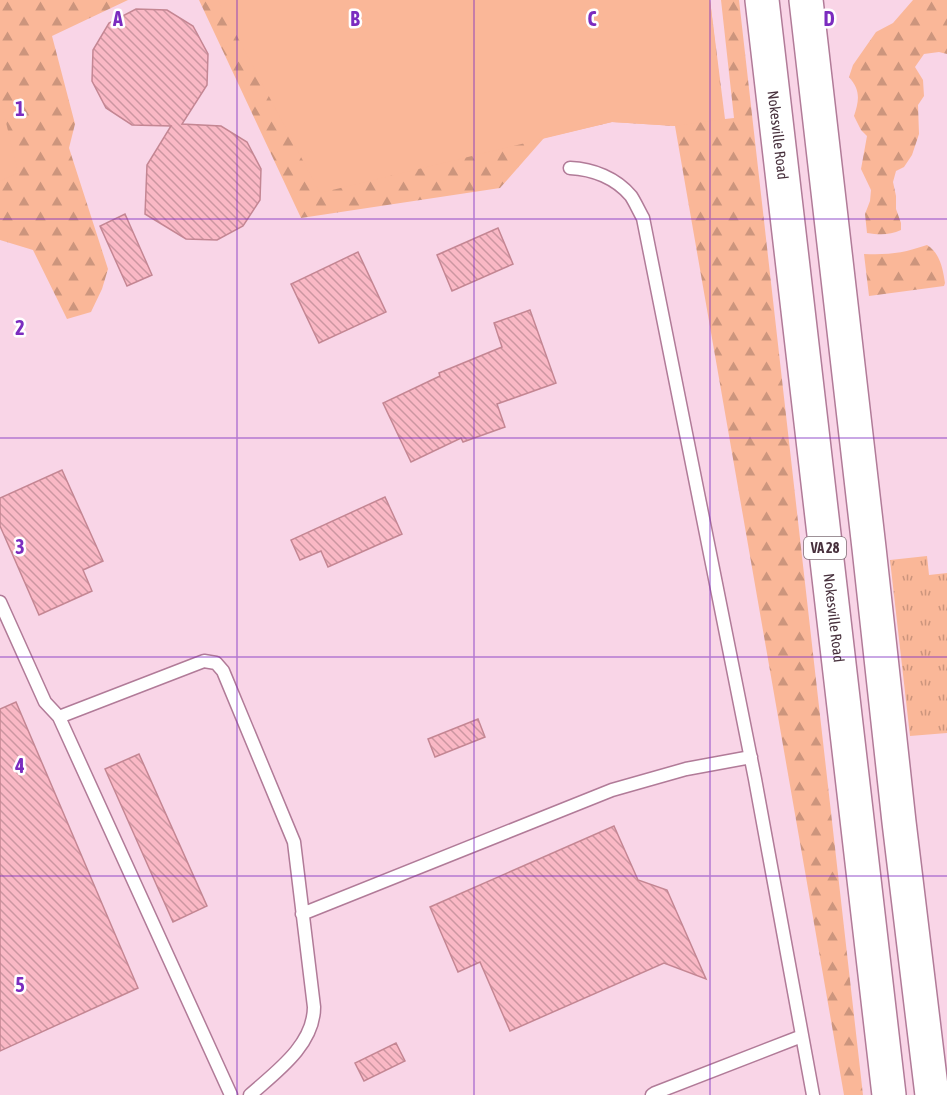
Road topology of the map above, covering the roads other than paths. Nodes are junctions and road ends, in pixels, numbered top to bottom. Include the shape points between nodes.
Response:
1 (762, 0) edge
2 (806, 0) edge
3 (570, 168) dead end
4 (0, 602) edge
5 (59, 717) junction
6 (892, 754) junction
7 (751, 757) junction
8 (850, 759) junction
9 (302, 914) junction
10 (802, 1036) junction
11 (231, 1095) edge
12 (250, 1095) edge
13 (652, 1095) edge
14 (813, 1095) edge
15 (889, 1095) edge
16 (932, 1095) edge

1 - 8 highway, Nokesville Road / VA 28
2 - 6 highway, VA 28
3 - 7 lane via 598,172 616,182 631,196 643,218
4 - 5 lane via 45,702
5 - 9 lane via 204,661 216,663 223,671 294,842
5 - 11 lane
6 - 8 highway
6 - 16 highway, VA 28
7 - 9 lane via 686,769 612,790
7 - 10 lane
8 - 15 highway, Nokesville Road / VA 28
9 - 12 lane via 314,1000 312,1024 287,1063
10 - 13 lane
10 - 14 lane

